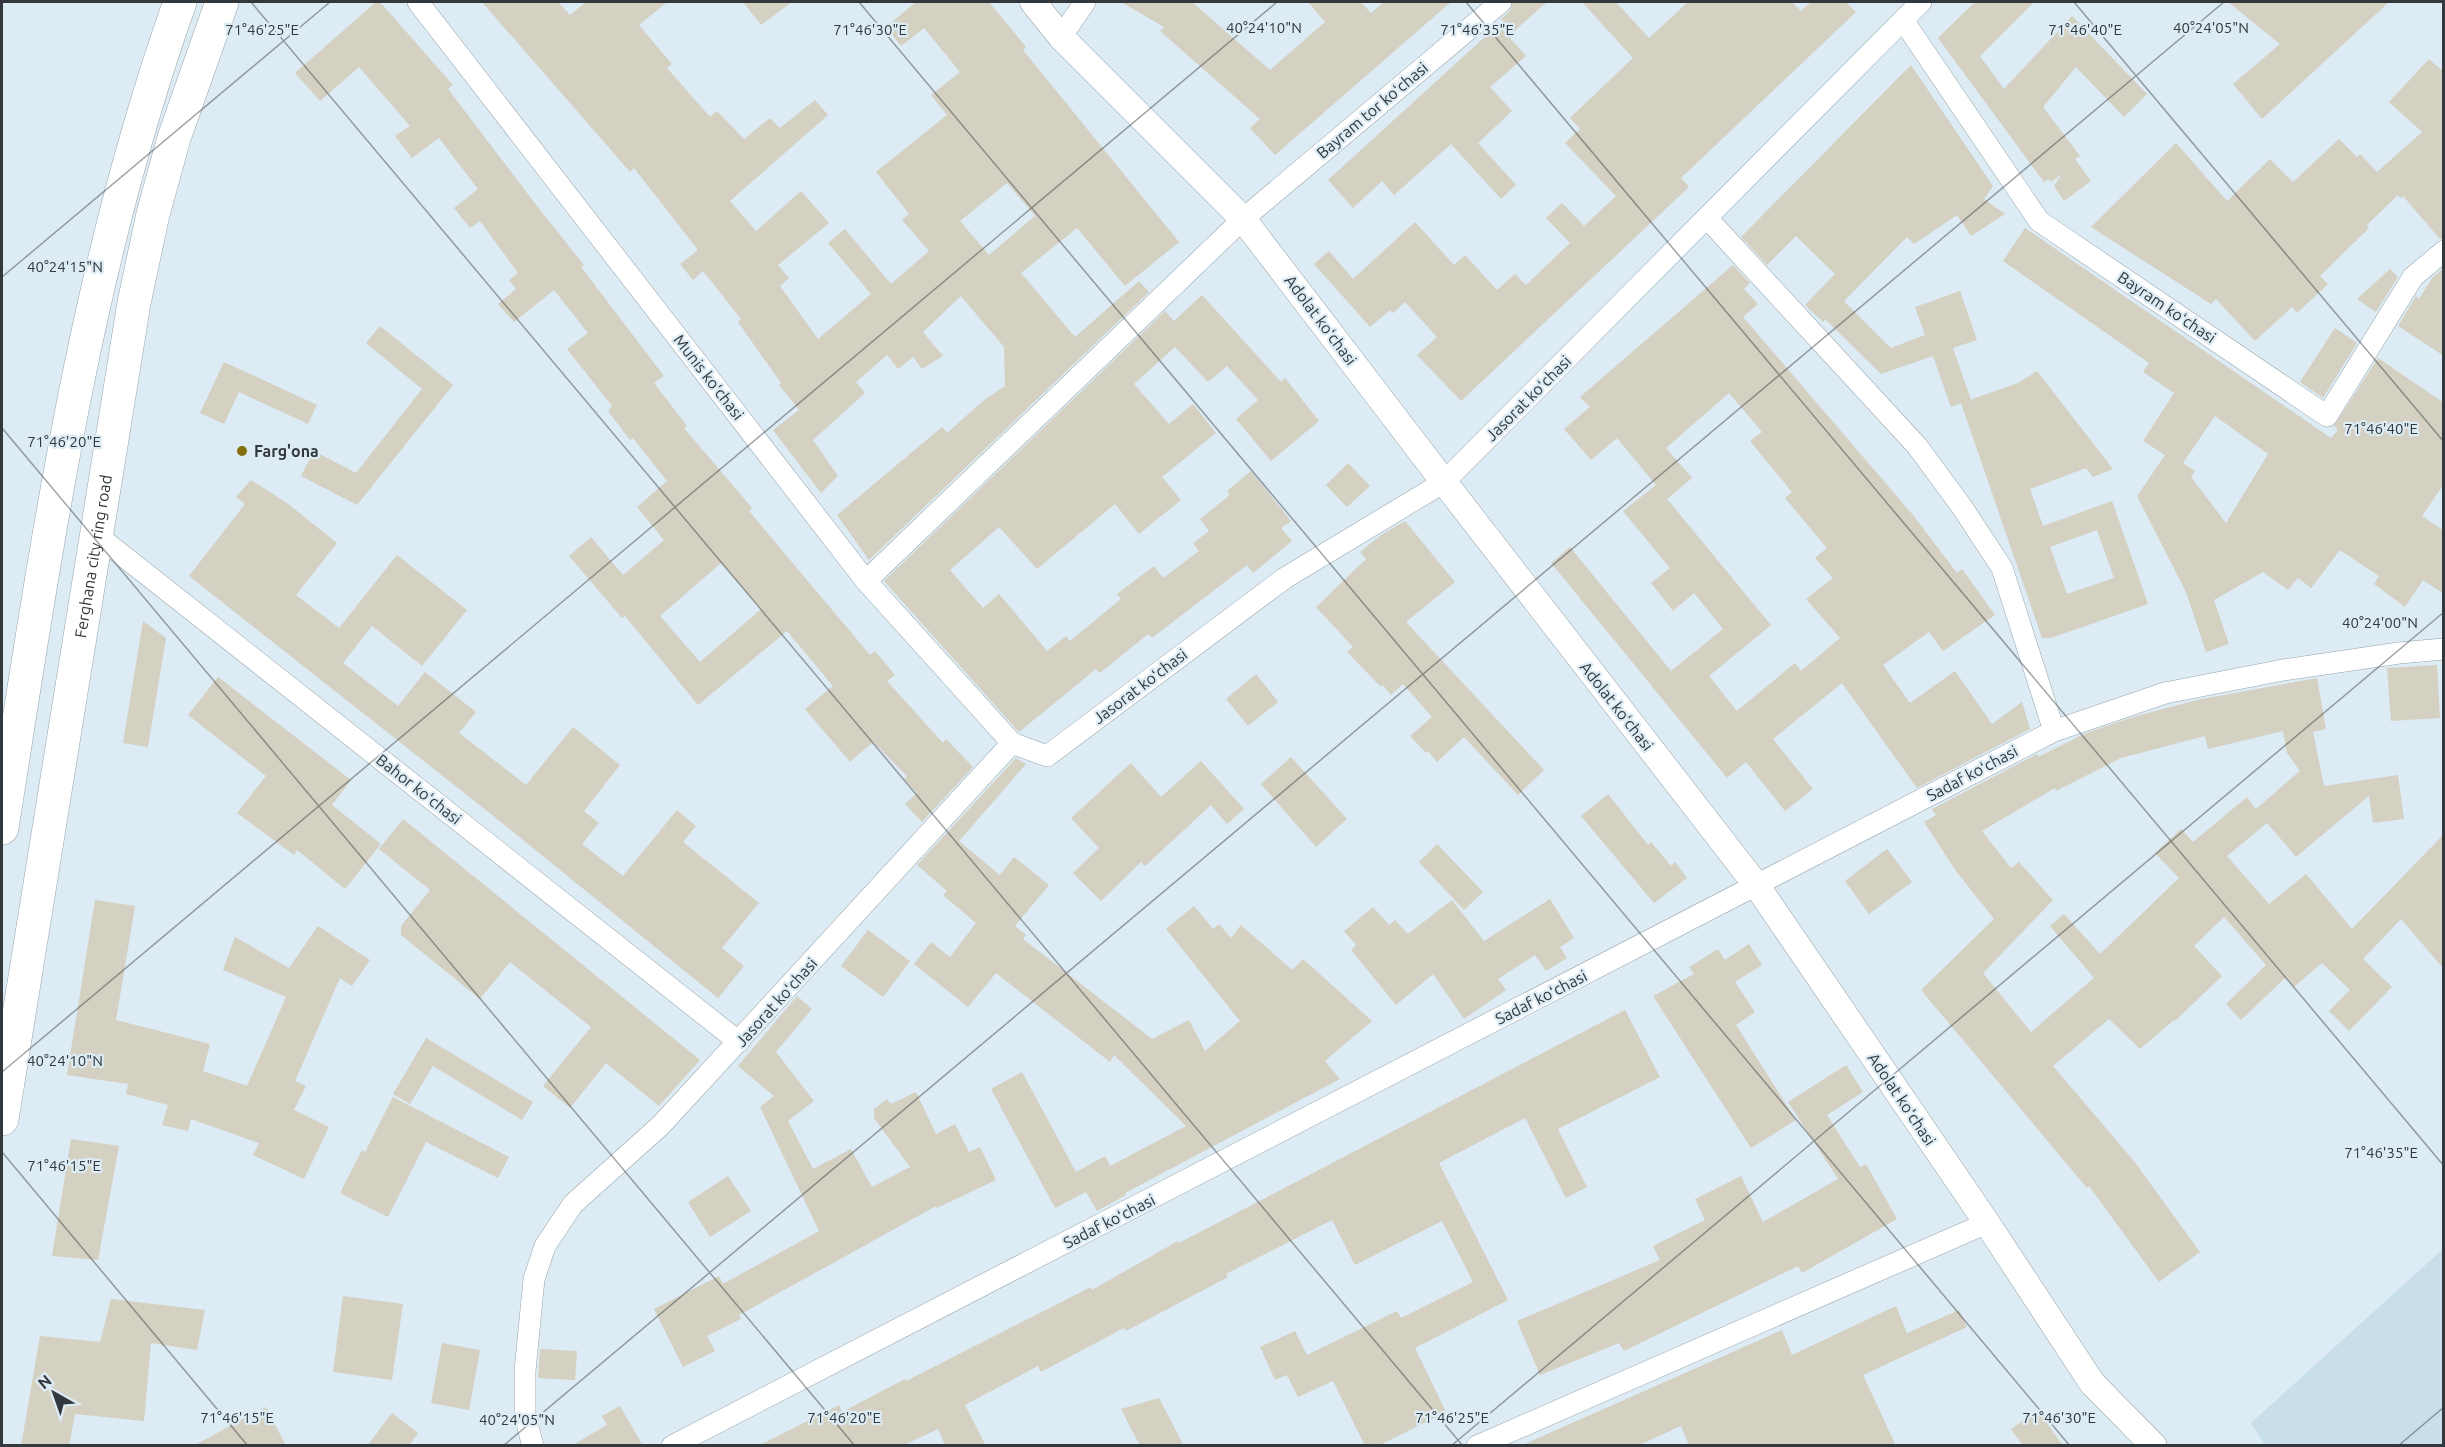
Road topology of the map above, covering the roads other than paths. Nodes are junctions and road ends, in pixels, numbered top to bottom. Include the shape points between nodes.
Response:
1 (180, 2) edge
2 (222, 2) edge
3 (418, 2) edge
4 (1034, 2) edge
5 (1085, 2) edge
6 (1501, 2) edge
7 (1921, 2) edge
8 (1903, 20) junction
9 (1061, 37) junction
10 (1707, 218) junction
11 (1243, 219) junction
12 (2444, 251) edge
13 (1443, 482) junction
14 (98, 536) junction
15 (866, 581) junction
16 (2444, 649) edge
17 (2054, 730) junction
18 (1012, 743) junction
19 (2, 828) edge
20 (1757, 886) junction
21 (739, 1042) junction
22 (6, 1070) edge
23 (2, 1119) edge
24 (1987, 1223) junction
25 (706, 1439) edge
26 (533, 1446) edge
27 (672, 1446) edge
28 (1477, 1446) edge
29 (2154, 1446) edge

1 - 19 highway via 139,125 96,294 54,503
2 - 14 highway, Ferghana city ring road via 174,138 153,214 134,303
3 - 15 street, Munis koʻchasi
4 - 9 street, Adolat koʻchasi
5 - 9 street
6 - 11 street, Bayram tor koʻchasi
7 - 8 street, Jasorat koʻchasi
8 - 10 street, Jasorat koʻchasi
8 - 12 street, Bayram koʻchasi via 2039,221 2327,416 2413,277
9 - 11 street, Adolat koʻchasi
10 - 13 street, Jasorat koʻchasi
10 - 17 street via 1917,446 1962,507 2002,568
11 - 13 street, Adolat koʻchasi
11 - 15 street, Bayram tor koʻchasi
13 - 18 street, Jasorat koʻchasi via 1284,578 1047,756
13 - 20 street, Adolat koʻchasi
14 - 21 street, Bahor koʻchasi
14 - 22 highway, Ferghana city ring road
15 - 18 street, Munis koʻchasi
16 - 17 street, Sadaf koʻchasi via 2283,670 2165,693
17 - 20 street, Sadaf koʻchasi
18 - 21 street, Jasorat koʻchasi
20 - 24 street, Adolat koʻchasi
20 - 25 street, Sadaf koʻchasi
21 - 26 street, Jasorat koʻchasi via 661,1125 573,1204 545,1246 534,1279 525,1371 525,1416
22 - 23 highway, Ferghana city ring road
24 - 28 street
24 - 29 street, Adolat koʻchasi via 2092,1383
25 - 27 street, Sadaf koʻchasi

